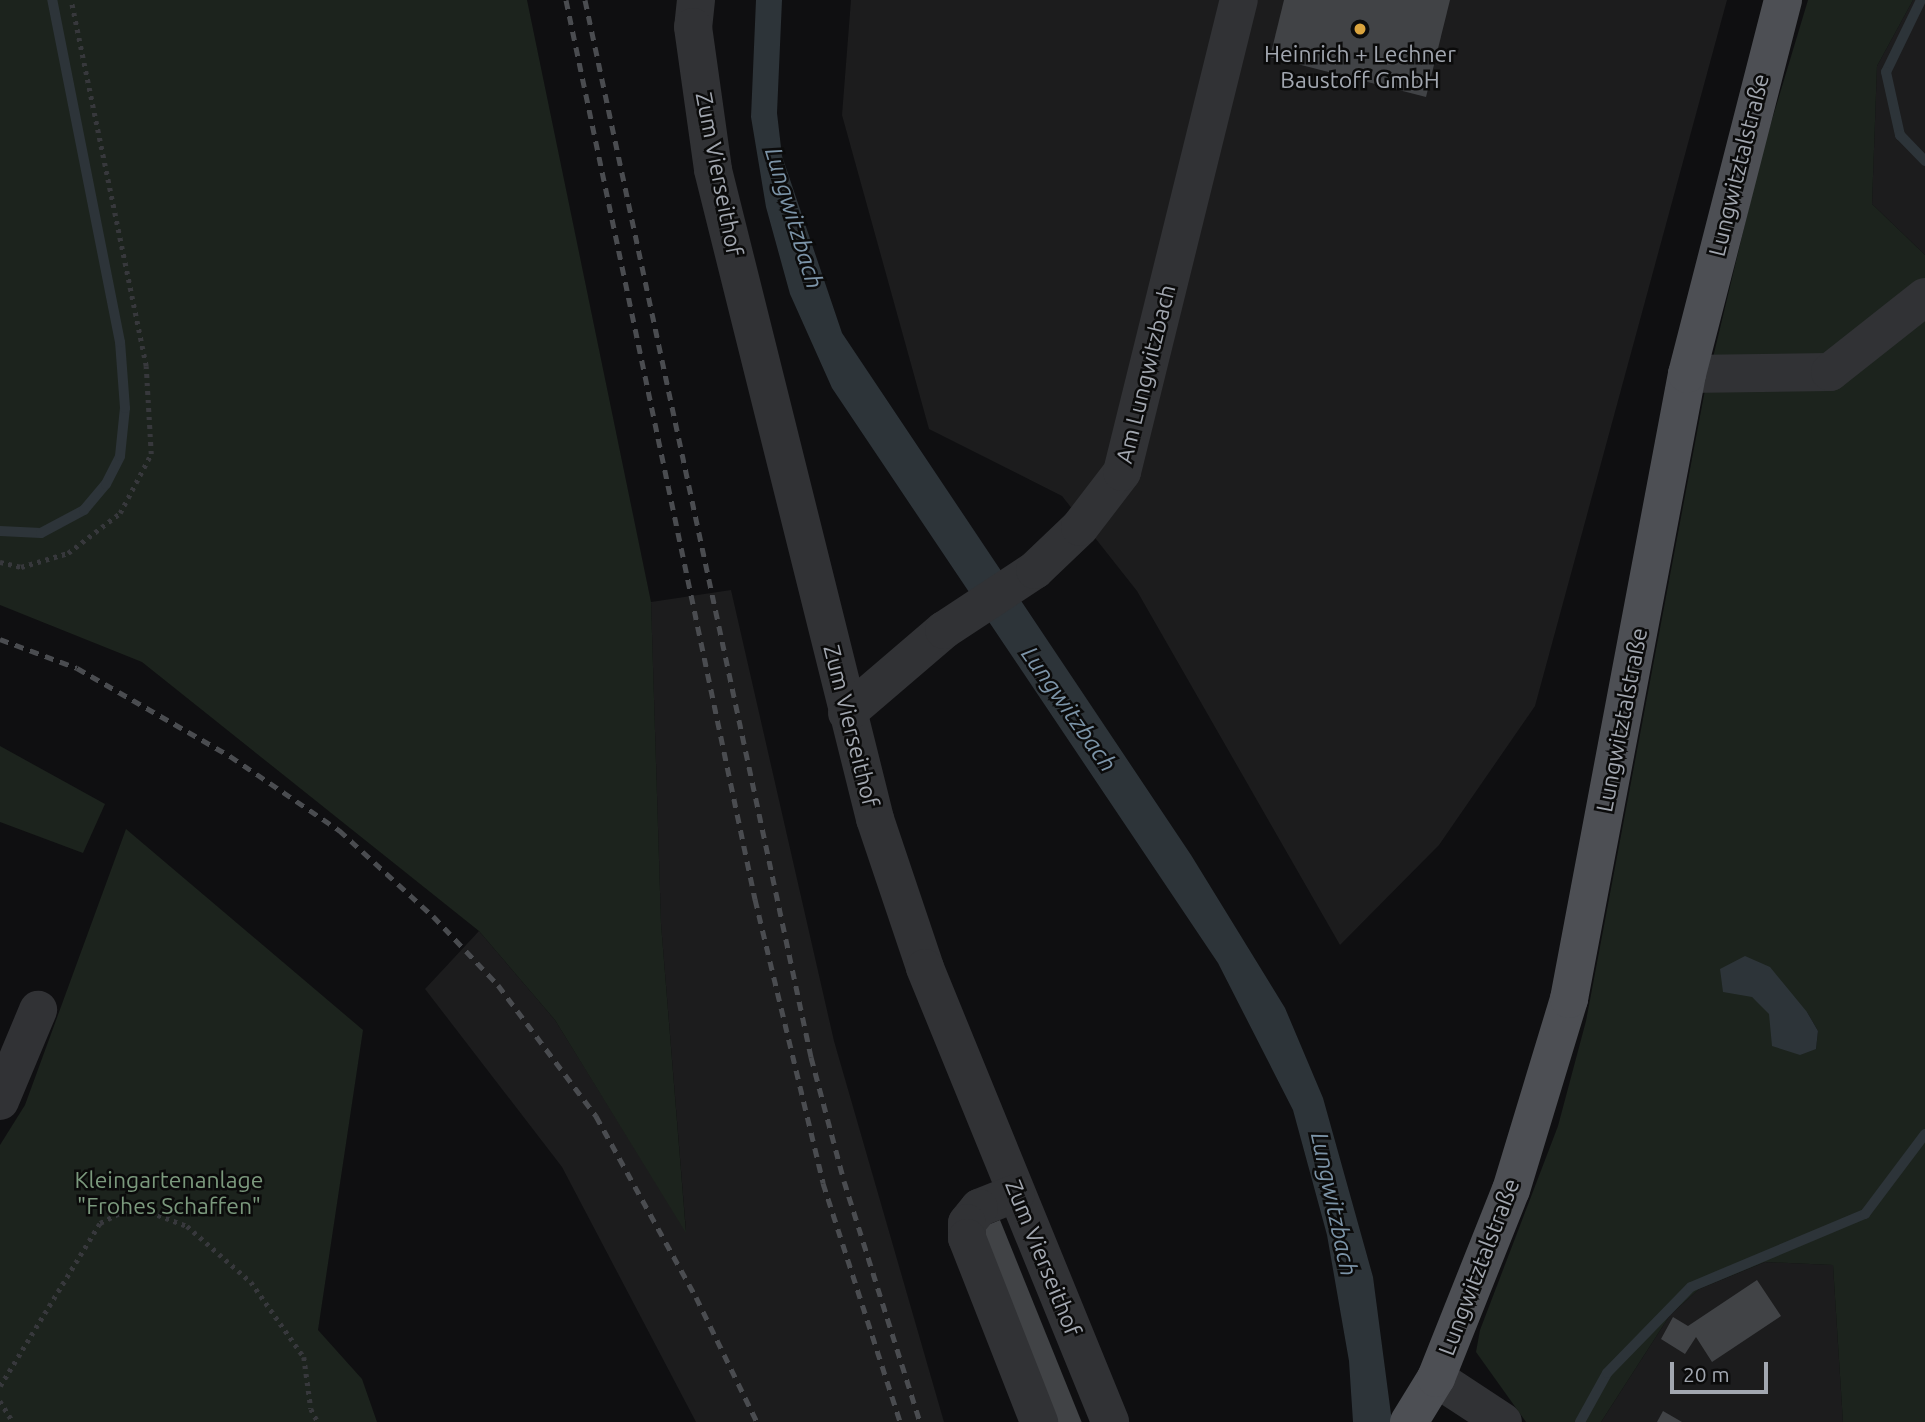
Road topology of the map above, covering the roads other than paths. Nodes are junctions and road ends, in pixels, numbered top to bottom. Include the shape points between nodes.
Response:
1 (696, 0) edge
2 (1239, 0) edge
3 (1783, 0) edge
4 (1925, 297) edge
5 (1687, 374) junction
6 (847, 713) junction
7 (38, 1010) dead end
8 (0, 1101) edge
9 (1016, 1193) junction
10 (1436, 1378) junction
11 (1411, 1418) edge
12 (1039, 1422) edge
13 (1110, 1422) edge
14 (1503, 1422) edge

1 - 6 street, Zum Vierseithof via 693,27 713,170
2 - 6 street, Am Lungwitzbach via 1122,472 1080,527 1035,570 944,630
3 - 5 main road, Lungwitztalstraße
4 - 5 street via 1830,372
5 - 10 main road, Lungwitztalstraße via 1569,999 1511,1190
6 - 9 street, Zum Vierseithof via 875,819 925,968
7 - 8 street
9 - 12 street via 979,1208 967,1223 967,1238
9 - 13 street, Zum Vierseithof
10 - 11 main road, Lungwitztalstraße
10 - 14 street

